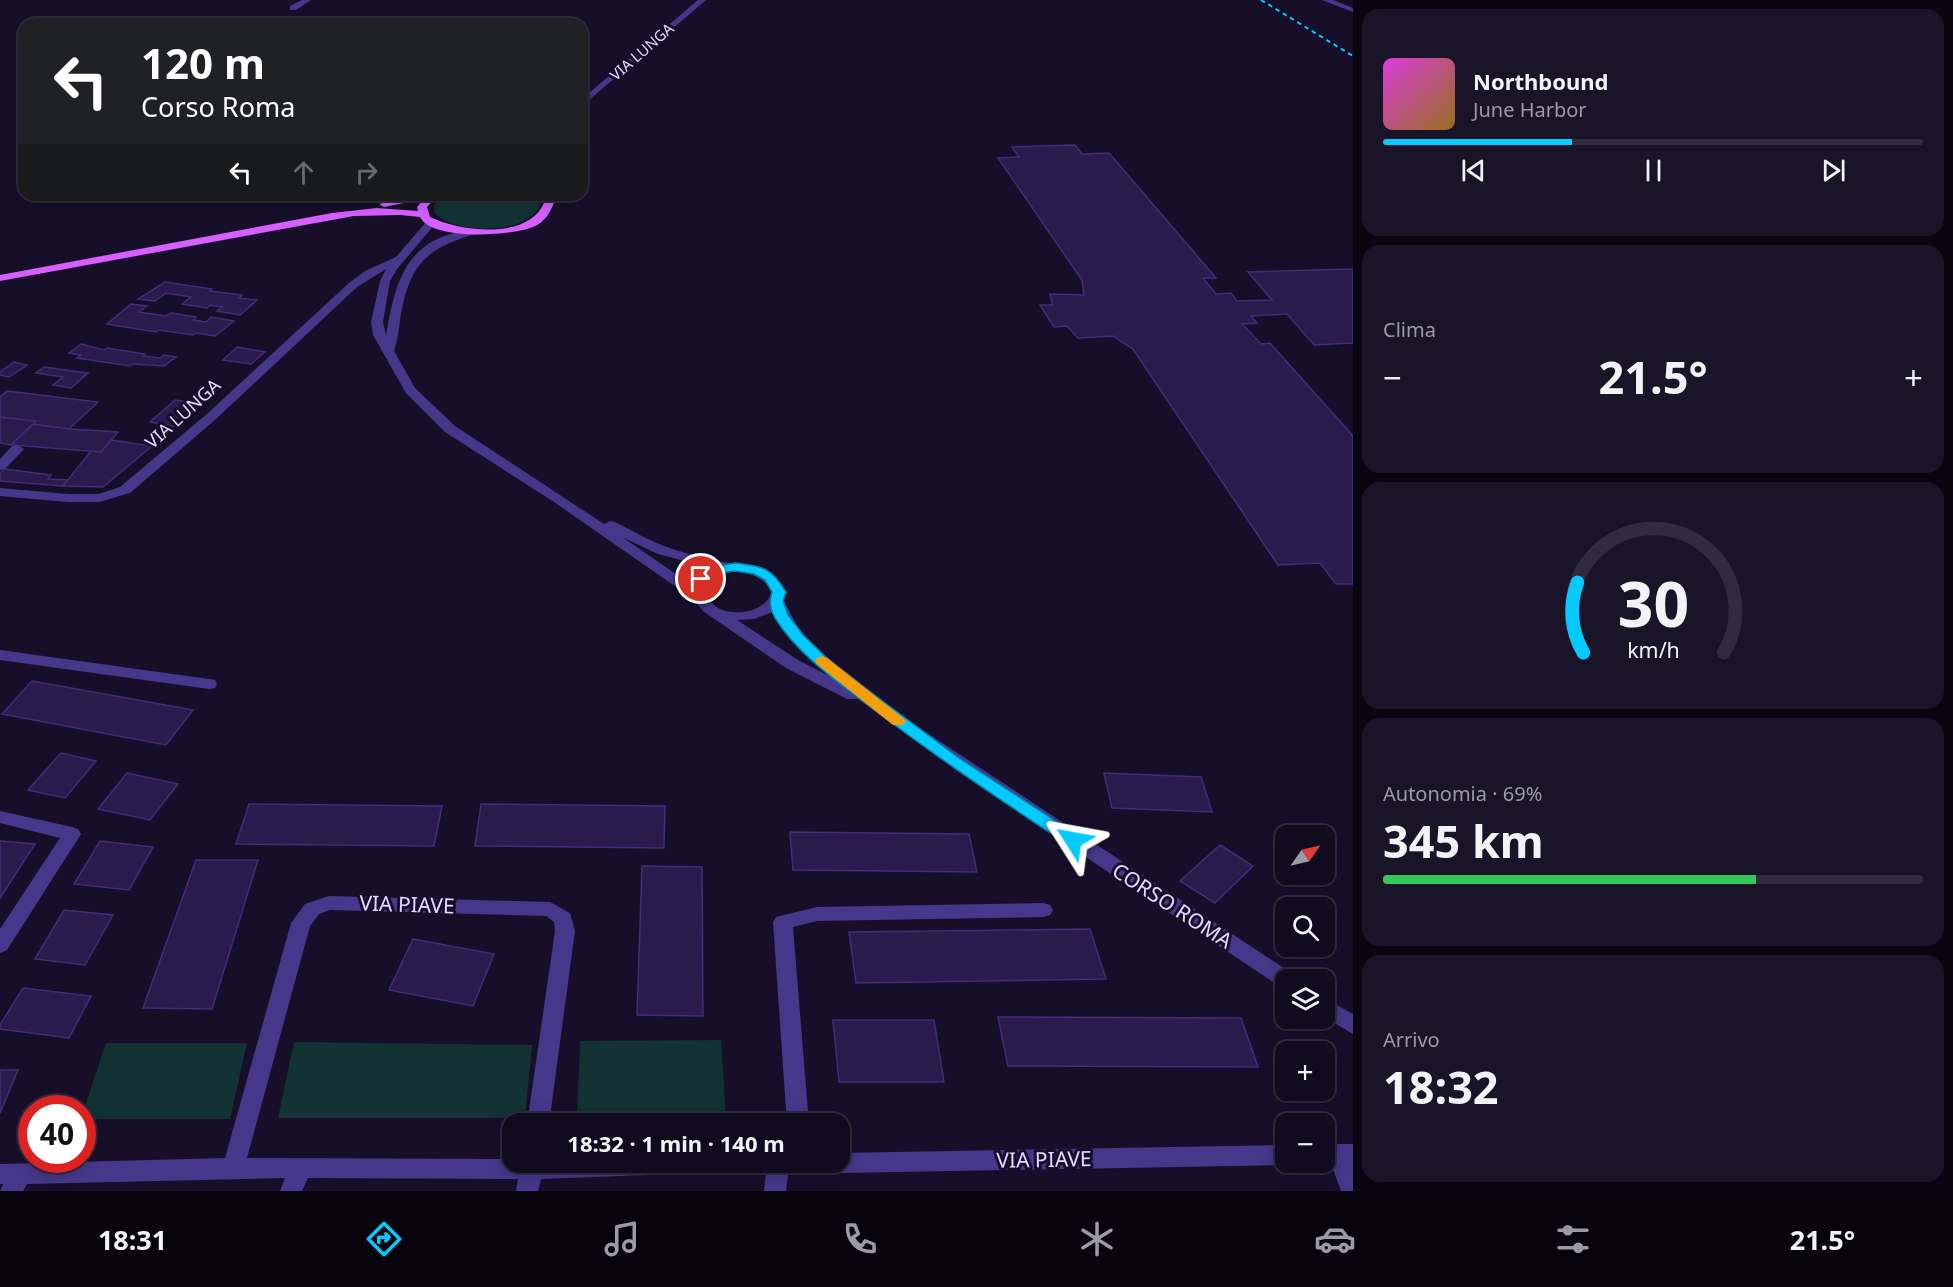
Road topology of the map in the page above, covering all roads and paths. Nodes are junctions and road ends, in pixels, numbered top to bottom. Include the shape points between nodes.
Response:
1 (307, 0) edge
2 (702, 0) edge
3 (1326, 0) edge
4 (292, 8) dead end
5 (1353, 10) edge
6 (588, 98) edge
7 (404, 201) edge
8 (427, 201) edge
9 (548, 201) edge
10 (422, 214) junction
11 (315, 220) junction
12 (431, 223) junction
13 (471, 232) junction
14 (399, 259) junction
15 (387, 277) junction
16 (0, 278) edge
17 (360, 280) junction
18 (389, 349) junction
19 (17, 449) dead end
20 (0, 466) edge
21 (0, 492) edge
22 (559, 499) junction
23 (728, 567) junction
24 (697, 595) junction
25 (776, 601) junction
26 (717, 612) junction
27 (0, 655) edge
28 (209, 684) dead end
29 (881, 709) junction
30 (0, 817) edge
31 (1043, 910) dead end
32 (0, 945) edge
33 (1275, 973) edge
34 (1335, 1013) edge
35 (1353, 1025) edge
36 (540, 1113) edge
37 (797, 1113) edge
38 (1339, 1154) edge
39 (1275, 1155) edge
40 (850, 1162) edge
41 (233, 1168) junction
42 (300, 1169) junction
43 (548, 1173) edge
44 (777, 1173) edge
45 (531, 1174) edge
46 (10, 1180) edge
47 (291, 1191) edge
48 (775, 1191) edge
49 (1352, 1191) edge

1 - 4 street
2 - 6 street, VIA LUNGA
3 - 5 street
7 - 11 main road
8 - 10 main road
9 - 13 main road via 548,208 535,221 509,230
10 - 11 main road via 378,212
10 - 12 main road
11 - 16 main road
12 - 13 main road
12 - 14 street, VIA LUNGA
13 - 18 street via 435,243 412,264 402,284
14 - 15 street, VIA LUNGA
14 - 17 street, VIA LUNGA
15 - 17 street
15 - 18 street, VIA LUNGA via 377,322 379,334
17 - 21 street, VIA LUNGA via 125,490 99,498
18 - 22 street, VIA LUNGA via 410,390 433,414
19 - 20 street
22 - 23 street, VIA LUNGA via 663,551
22 - 24 street, VIA LUNGA
23 - 24 street via 701,579
23 - 25 street, CORSO ROMA via 749,568 770,577 779,592
24 - 26 street, CORSO ROMA
25 - 26 street via 756,614 729,616
25 - 29 street, CORSO ROMA via 781,616 798,638
26 - 29 street, CORSO ROMA via 792,664
27 - 28 street
29 - 33 street, CORSO ROMA via 953,761
30 - 32 street via 72,834
31 - 37 street via 818,914 783,922
34 - 35 street
36 - 41 street, VIA PIAVE via 565,931 563,918 550,909 328,903 312,909 302,923
38 - 49 street
39 - 40 street, VIA PIAVE
41 - 42 street, VIA PIAVE
41 - 46 street, VIA PIAVE
42 - 45 street, VIA PIAVE
42 - 47 street
43 - 45 street, VIA PIAVE
44 - 48 street

